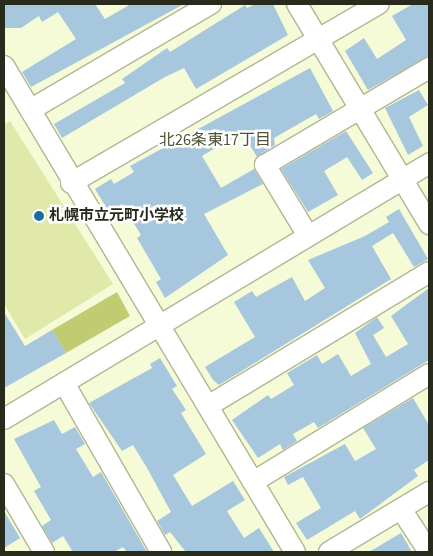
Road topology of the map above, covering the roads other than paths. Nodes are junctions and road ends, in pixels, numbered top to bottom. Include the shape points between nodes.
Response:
1 (211, 4) edge
2 (296, 4) edge
3 (380, 4) edge
4 (317, 39) junction
5 (4, 66) edge
6 (429, 68) edge
7 (11, 95) edge
8 (359, 109) junction
9 (30, 110) junction
10 (429, 164) edge
11 (402, 180) junction
12 (72, 183) junction
13 (429, 224) edge
14 (307, 234) junction
15 (429, 272) edge
16 (160, 327) junction
17 (429, 374) edge
18 (64, 383) junction
19 (208, 406) junction
20 (4, 420) edge
21 (253, 482) junction
22 (4, 484) edge
23 (429, 492) edge
24 (401, 509) junction
25 (44, 552) edge
26 (161, 552) edge
27 (295, 552) edge
28 (329, 552) edge
29 (429, 552) edge

1 - 9 street
2 - 4 street
3 - 4 street
4 - 8 street
4 - 12 street
5 - 7 street
6 - 8 street
7 - 9 street
8 - 11 street
8 - 14 street via 265,165
9 - 12 street
10 - 11 street
11 - 13 street
11 - 14 street
12 - 16 street
14 - 16 street
15 - 19 street
16 - 18 street
16 - 19 street
17 - 21 street
18 - 20 street
18 - 26 street
19 - 21 street
21 - 27 street
22 - 25 street
23 - 24 street
24 - 28 street
24 - 29 street

